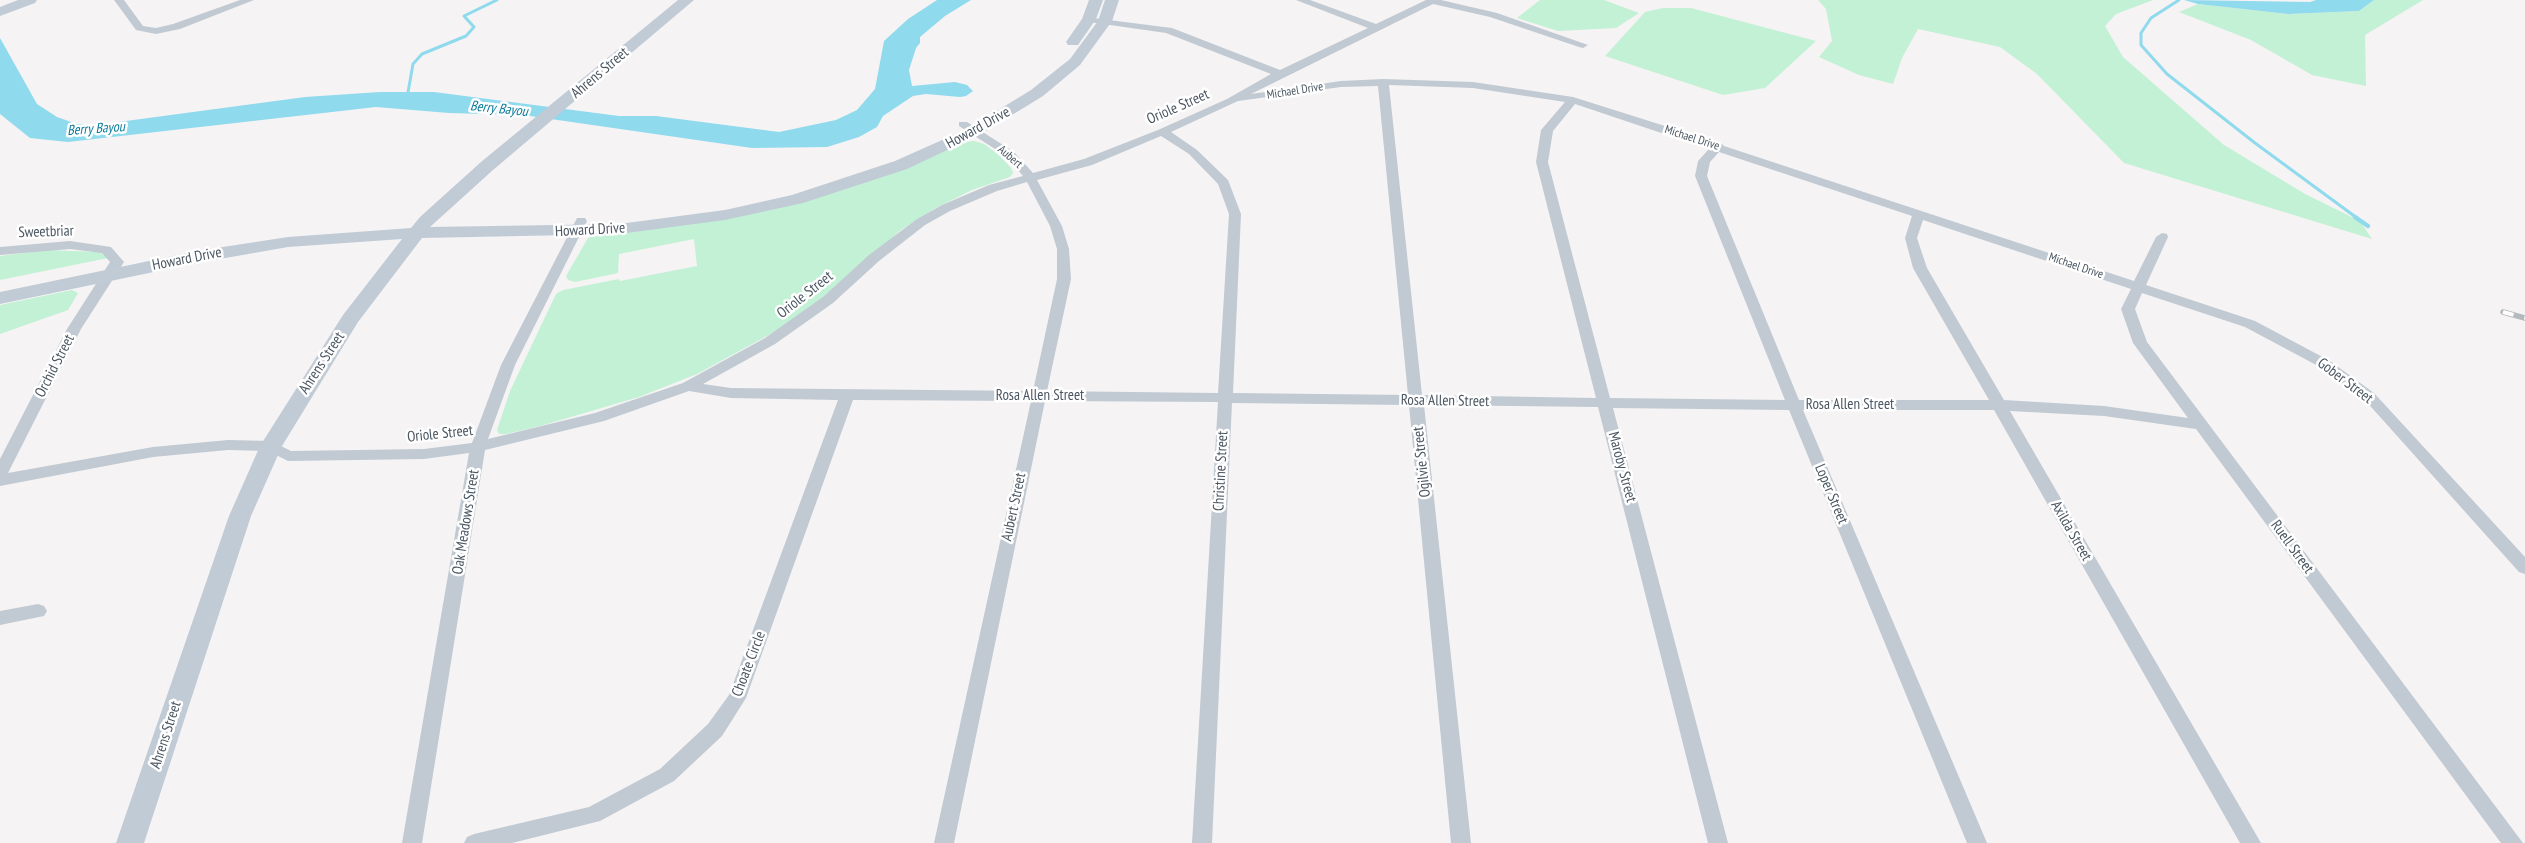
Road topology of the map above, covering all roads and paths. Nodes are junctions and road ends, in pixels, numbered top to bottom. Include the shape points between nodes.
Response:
1 (5, 0) edge
2 (120, 0) edge
3 (249, 0) edge
4 (687, 0) edge
5 (1096, 0) edge
6 (1112, 0) edge
7 (1301, 0) edge
8 (29, 1) edge
9 (0, 2) edge
10 (0, 12) edge
11 (1097, 20) junction
12 (1378, 28) junction
13 (1583, 45) dead end
14 (1280, 74) junction
15 (1383, 82) junction
16 (1573, 100) junction
17 (1231, 101) junction
18 (969, 128) junction
19 (1162, 132) junction
20 (1718, 146) junction
21 (1030, 177) junction
22 (1919, 214) junction
23 (579, 226) junction
24 (421, 227) junction
25 (2162, 237) dead end
26 (0, 251) edge
27 (113, 269) junction
28 (0, 286) edge
29 (2137, 287) junction
30 (0, 298) edge
31 (688, 386) junction
32 (847, 395) junction
33 (1037, 397) junction
34 (1225, 397) junction
35 (1415, 401) junction
36 (1605, 402) junction
37 (1794, 405) junction
38 (1998, 405) junction
39 (2202, 425) junction
40 (271, 446) junction
41 (478, 447) junction
42 (0, 474) edge
43 (0, 480) edge
44 (2525, 568) edge
45 (38, 610) dead end
46 (0, 618) edge
47 (130, 843) edge
48 (412, 843) edge
49 (474, 843) edge
50 (944, 843) edge
51 (1202, 843) edge
52 (1461, 843) edge
53 (1718, 843) edge
54 (1977, 843) edge
55 (2251, 843) edge
56 (2513, 843) edge

1 - 9 main road
2 - 3 street via 140,28 156,31 176,28
4 - 24 main road, Ahrens Street via 486,166
5 - 11 main road, Howard Drive
6 - 11 main road, Howard Drive
7 - 12 street
8 - 10 main road
11 - 14 street, Michael Drive via 1168,30
11 - 18 main road, Howard Drive via 1075,62 1050,76 1005,114
12 - 13 street, Oriole Street via 1432,1 1493,16
12 - 14 street, Oriole Street
14 - 17 street, Oriole Street
15 - 16 street, Michael Drive via 1473,84
15 - 17 street, Michael Drive via 1341,84
15 - 35 street, Ogilvie Street
16 - 20 street, Michael Drive
16 - 36 street, Maroby Street via 1547,130 1542,162
17 - 19 street, Oriole Street
18 - 21 street, Aubert via 1010,154
18 - 23 main road, Howard Drive via 832,183 714,207
19 - 21 street, Oriole Street via 1088,162
19 - 34 street, Christine Street via 1193,152 1224,183 1235,214
20 - 22 street, Michael Drive
20 - 37 street, Loper Street via 1704,160 1701,176
21 - 31 street, Oriole Street via 970,196 921,222 874,258 828,300 770,341
21 - 33 street, Aubert Street via 1056,226 1063,249 1064,279
22 - 29 street, Michael Drive
22 - 38 street, Axilda Street via 1911,238 1920,268
23 - 24 main road, Howard Drive
23 - 41 street, Oak Meadows Street via 508,365
24 - 27 main road, Howard Drive via 288,242
24 - 40 main road, Ahrens Street via 350,319
25 - 29 street, Ruell Street
26 - 27 street, Sweetbriar via 70,245 106,250
27 - 28 main road, Howard Drive
27 - 30 main road, Howard Drive
27 - 42 street, Orchid Street via 74,329
29 - 39 street, Ruell Street via 2128,308 2140,343
29 - 44 street, Gober Street via 2250,324 2325,364 2369,396
31 - 32 street, Rosa Allen Street via 731,392
31 - 41 street, Oriole Street via 599,418
32 - 33 street, Rosa Allen Street
32 - 49 street, Choate Circle via 737,698 715,730 667,775 592,815
33 - 34 street, Rosa Allen Street
33 - 50 street, Aubert Street
34 - 35 street, Rosa Allen Street
34 - 51 street, Christine Street
35 - 36 street, Rosa Allen Street
35 - 52 street, Ogilvie Street
36 - 37 street, Rosa Allen Street
36 - 53 street, Maroby Street
37 - 38 street, Rosa Allen Street
37 - 54 street, Loper Street
38 - 39 street, Rosa Allen Street via 2104,411
38 - 55 street, Axilda Street
39 - 56 street, Ruell Street
40 - 41 street, Oriole Street via 288,456 424,454
40 - 43 street, Oriole Street via 228,445 153,452
40 - 47 main road, Ahrens Street via 240,516
41 - 48 street, Oak Meadows Street
45 - 46 street

